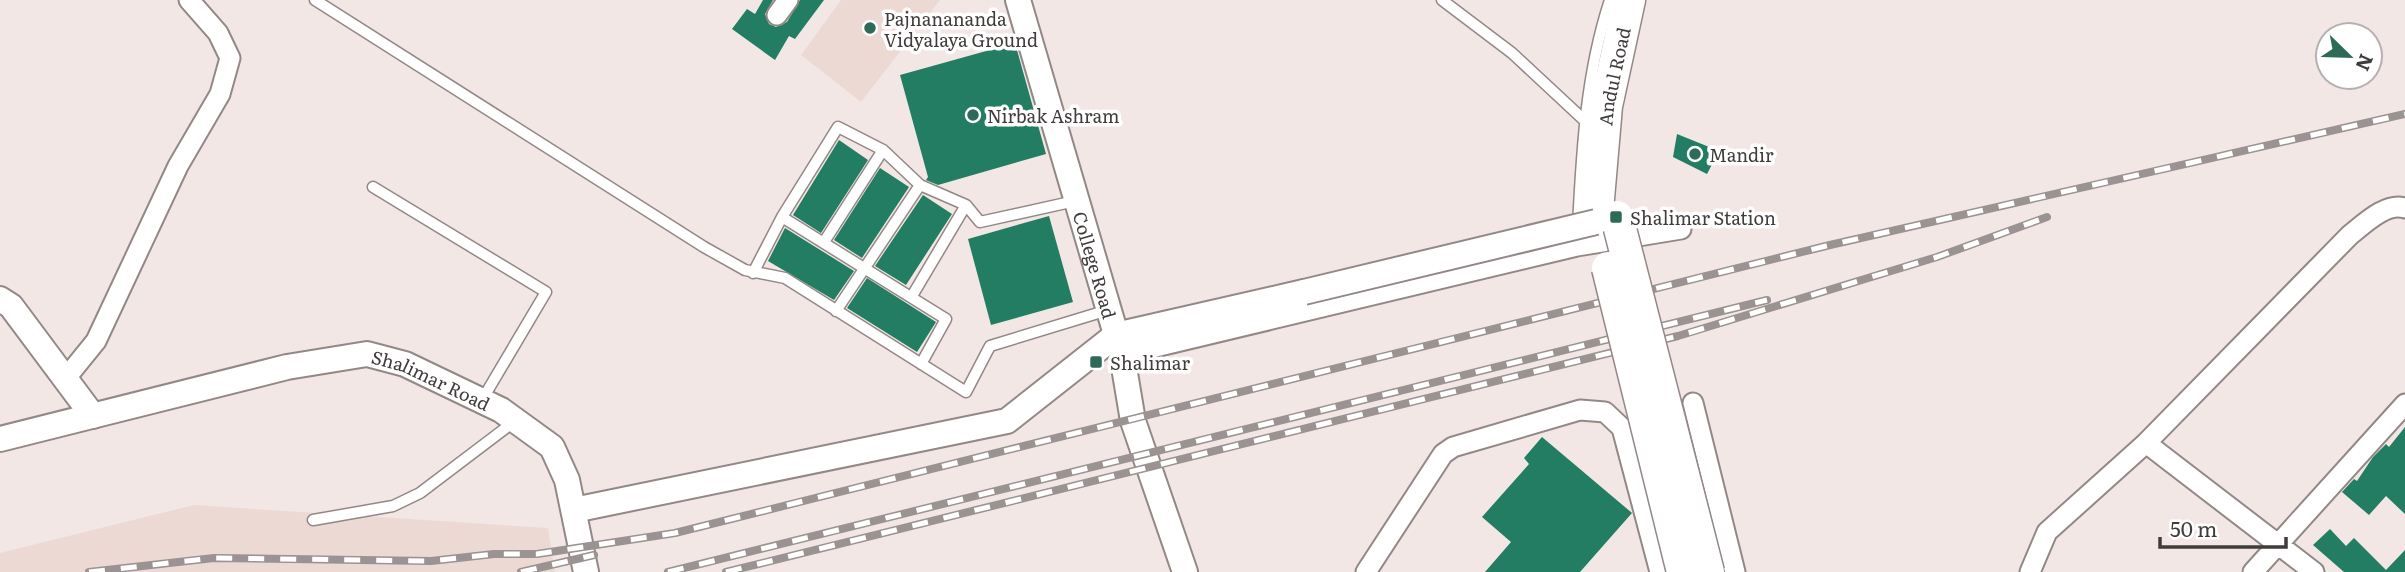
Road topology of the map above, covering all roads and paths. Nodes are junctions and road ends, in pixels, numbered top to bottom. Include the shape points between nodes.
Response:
1 (189, 0) edge
2 (315, 0) edge
3 (1018, 0) edge
4 (1442, 0) edge
5 (1611, 0) edge
6 (1629, 0) edge
7 (1584, 120) junction
8 (883, 150) junction
9 (920, 185) junction
10 (373, 187) dead end
11 (1075, 201) junction
12 (965, 205) junction
13 (2405, 208) edge
14 (782, 217) junction
15 (1597, 229) junction
16 (1681, 229) dead end
17 (824, 242) junction
18 (865, 267) junction
19 (753, 273) junction
20 (912, 296) junction
21 (0, 299) edge
22 (1108, 310) junction
23 (836, 311) junction
24 (1119, 345) junction
25 (921, 364) junction
26 (66, 378) junction
27 (481, 400) junction
28 (1693, 403) dead end
29 (2405, 404) edge
30 (93, 416) junction
31 (516, 421) junction
32 (3, 435) edge
33 (2146, 443) junction
34 (576, 518) junction
35 (313, 520) dead end
36 (2278, 546) junction
37 (586, 572) edge
38 (1185, 572) edge
39 (1366, 572) edge
40 (1660, 572) edge
41 (1683, 572) edge
42 (1709, 572) edge
43 (1735, 572) edge
44 (2030, 572) edge
45 (2253, 572) edge
46 (2314, 572) edge

1 - 26 street via 218,33 230,58 220,94 168,185 96,341
2 - 19 lane via 693,241
3 - 11 street, College Road
4 - 7 lane via 1512,52
5 - 7 lane via 1597,41
6 - 15 main road, Andul Road via 1608,93
7 - 15 lane
8 - 9 lane
8 - 14 lane via 838,127
8 - 17 lane
9 - 12 lane
9 - 18 lane
10 - 27 lane via 546,292
11 - 12 lane via 980,222
11 - 22 street, College Road
12 - 20 lane
13 - 33 street via 2381,212 2350,235
14 - 17 lane
14 - 19 lane
15 - 16 street
15 - 24 street
15 - 24 street, bridge via 1304,292
15 - 41 main road, bridge
15 - 42 main road, bridge
17 - 18 lane
18 - 20 lane
18 - 23 lane
19 - 23 lane via 785,278
20 - 25 lane via 946,318
21 - 26 street via 11,306
22 - 24 street, College Road
22 - 25 lane via 990,346 966,392
23 - 25 lane
24 - 34 street via 1007,422
24 - 38 street, College Road via 1136,432
26 - 30 street
27 - 30 street, Shalimar Road via 405,364 367,354 287,367
27 - 31 street, Shalimar Road
28 - 43 street
29 - 36 street
30 - 32 street, Shalimar Road
31 - 34 street, Shalimar Road via 552,447 567,480
31 - 35 lane via 420,493 393,506
33 - 36 street
33 - 44 street via 2047,532
34 - 37 street, Shalimar Road
36 - 45 street
36 - 46 street
39 - 40 street via 1443,454 1453,447 1580,410 1605,412 1622,428

